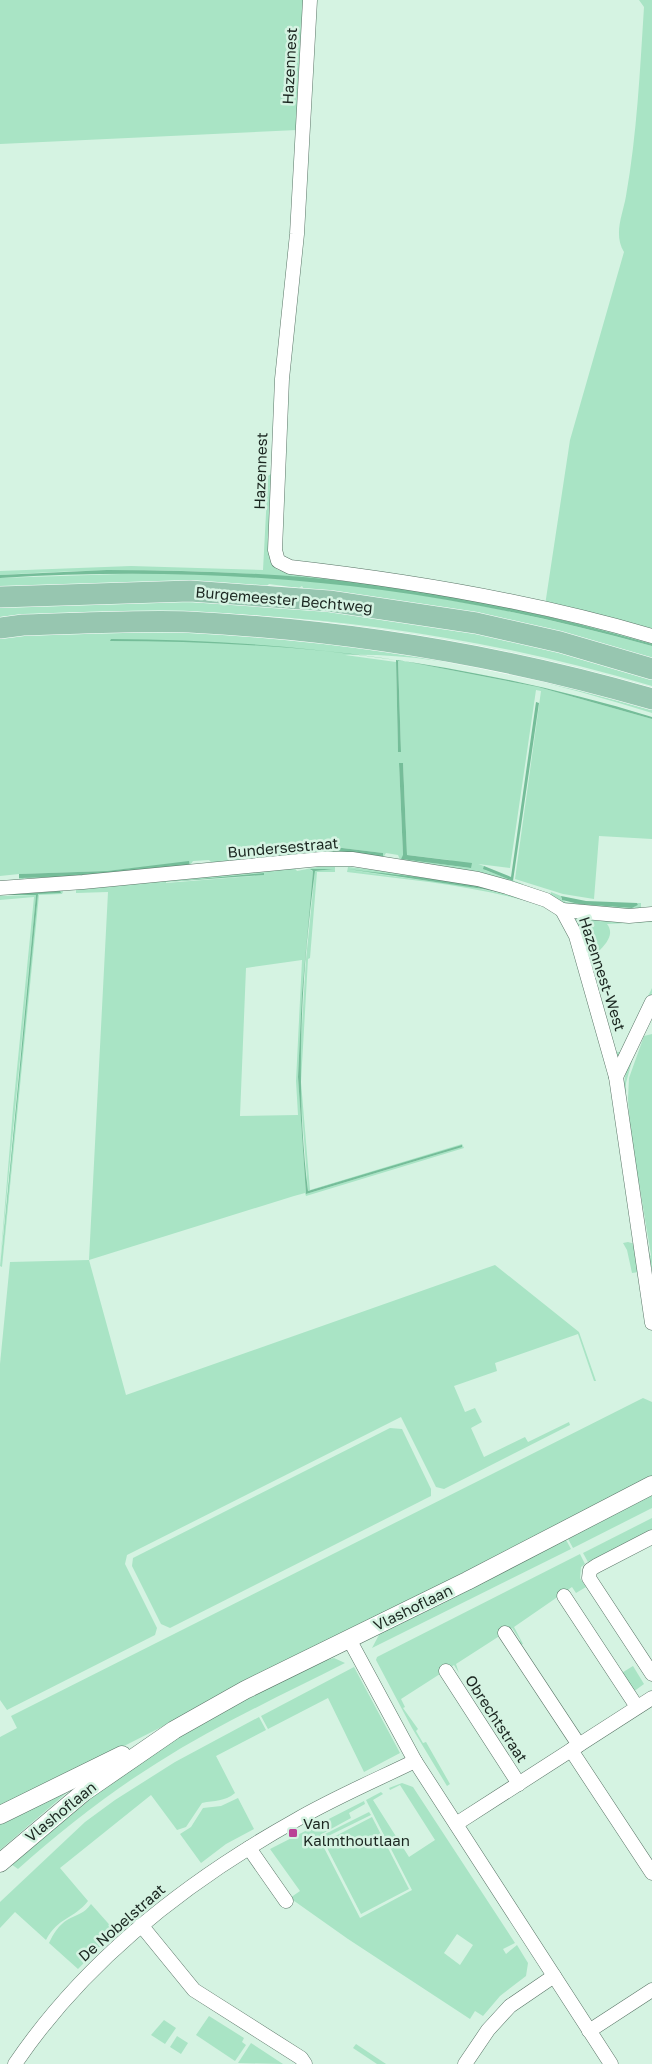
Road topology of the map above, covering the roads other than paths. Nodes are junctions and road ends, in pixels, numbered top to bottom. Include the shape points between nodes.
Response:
1 (310, 0) edge
2 (0, 598) edge
3 (0, 628) edge
4 (652, 636) edge
5 (652, 669) edge
6 (652, 699) edge
7 (0, 888) edge
8 (562, 910) junction
9 (652, 914) edge
10 (652, 1002) edge
11 (616, 1077) junction
12 (652, 1323) edge
13 (652, 1485) edge
14 (652, 1537) edge
15 (564, 1596) dead end
16 (506, 1633) dead end
17 (350, 1639) junction
18 (446, 1671) dead end
19 (652, 1674) edge
20 (652, 1698) edge
21 (637, 1707) junction
22 (174, 1730) junction
23 (575, 1748) junction
24 (415, 1761) junction
25 (519, 1784) junction
26 (0, 1815) edge
27 (456, 1824) junction
28 (249, 1848) junction
29 (646, 1850) edge
30 (0, 1863) edge
31 (652, 1873) edge
32 (286, 1901) dead end
33 (141, 1925) junction
34 (554, 1976) junction
35 (652, 1990) edge
36 (589, 2031) junction
37 (15, 2064) edge
38 (305, 2064) edge
39 (465, 2064) edge
40 (611, 2064) edge

1 - 4 street, Hazennest via 297,234 278,444 275,550 278,561 290,567 392,579 497,597
2 - 5 main road, Burgemeester Bechtweg via 190,591 329,601 476,623 560,642
3 - 6 main road, Burgemeester Bechtweg via 188,622 328,632 471,655 593,681
7 - 8 street, Bundersestraat via 305,860 352,859 478,879 546,900
8 - 9 street, Hazennest-West via 628,916
8 - 11 street, Hazennest-West via 576,936
10 - 11 street, Hazennest-West
11 - 12 street, Hazennest-West
13 - 17 street, Vlashoflaan
14 - 19 street via 596,1566 590,1570 589,1578
15 - 21 street
16 - 23 street
17 - 22 street, Vlashoflaan via 245,1690
17 - 24 street
18 - 25 street, Obrechtstraat
20 - 21 street, Obrechtstraat
21 - 23 street, Obrechtstraat
22 - 26 street, Vlashoflaan
22 - 30 street, Vlashoflaan via 84,1792
23 - 25 street, Obrechtstraat
23 - 29 street
24 - 27 street
24 - 28 street, De Nobelstraat via 297,1819
25 - 27 street, Obrechtstraat
27 - 34 street
28 - 32 street
28 - 33 street, De Nobelstraat via 188,1888
29 - 31 street
33 - 37 street, De Nobelstraat via 79,1984 30,2041
33 - 38 street via 194,1990 301,2058
34 - 36 street
34 - 39 street via 510,2006 488,2030
35 - 36 street
36 - 40 street

